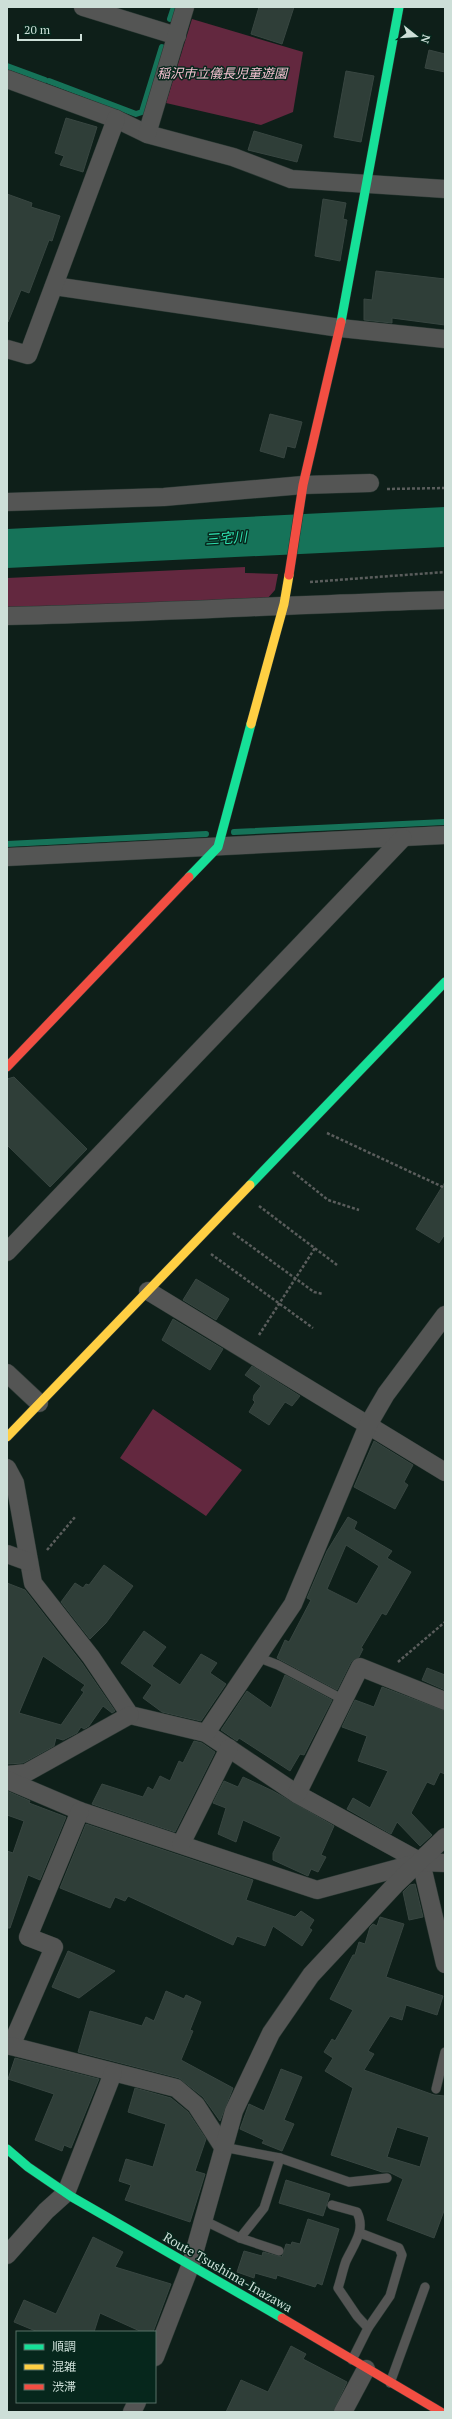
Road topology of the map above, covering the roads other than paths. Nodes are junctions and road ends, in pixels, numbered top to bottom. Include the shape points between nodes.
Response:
1 (83, 7) edge
2 (185, 7) edge
3 (399, 7) edge
4 (177, 36) junction
5 (7, 79) edge
6 (116, 119) junction
7 (147, 134) junction
8 (367, 183) junction
9 (445, 189) edge
10 (54, 286) junction
11 (340, 328) junction
12 (445, 339) edge
13 (7, 349) edge
14 (370, 483) road end
15 (302, 490) junction
16 (7, 502) edge
17 (445, 600) edge
18 (284, 604) junction
19 (7, 616) edge
20 (445, 835) edge
21 (403, 838) junction
22 (218, 847) junction
23 (7, 857) edge
24 (445, 982) edge
25 (7, 1067) edge
26 (7, 1252) edge
27 (148, 1291) junction
28 (445, 1315) edge
29 (7, 1373) edge
30 (39, 1403) junction
31 (368, 1425) junction
32 (7, 1437) edge
33 (7, 1468) edge
34 (445, 1472) edge
35 (7, 1554) edge
36 (30, 1566) junction
37 (257, 1657) junction
38 (344, 1700) junction
39 (445, 1701) edge
40 (130, 1715) junction
41 (206, 1734) junction
42 (229, 1748) junction
43 (7, 1775) edge
44 (7, 1780) edge
45 (297, 1794) junction
46 (80, 1811) junction
47 (445, 1837) edge
48 (181, 1844) junction
49 (421, 1862) junction
50 (445, 1863) edge
51 (445, 1964) edge
52 (9, 2045) edge
53 (445, 2052) edge
54 (113, 2074) junction
55 (436, 2090) dead end
56 (223, 2147) junction
57 (7, 2148) edge
58 (280, 2158) junction
59 (387, 2178) dead end
60 (66, 2193) junction
61 (332, 2205) dead end
62 (203, 2220) junction
63 (360, 2233) junction
64 (240, 2238) junction
65 (279, 2251) dead end
66 (7, 2255) edge
67 (191, 2264) junction
68 (425, 2287) dead end
69 (368, 2328) junction
70 (156, 2354) edge
71 (359, 2364) junction
72 (390, 2383) junction
73 (136, 2403) edge
74 (132, 2412) edge
75 (342, 2412) edge
76 (441, 2412) edge

1 - 4 street
2 - 4 street
3 - 8 street
4 - 7 street
5 - 6 street
6 - 7 street
6 - 10 street
7 - 8 street via 233,157 291,179
8 - 9 street
8 - 11 street
10 - 11 street
10 - 13 street via 28,355
11 - 12 street
11 - 15 street
14 - 15 street
15 - 16 street
15 - 18 street
17 - 18 street
18 - 19 street via 114,614
18 - 22 street
20 - 21 street
21 - 22 street
21 - 26 street
22 - 23 street
22 - 25 street
24 - 27 street
27 - 30 street
27 - 31 street
28 - 31 street via 386,1394
29 - 30 street
30 - 32 street
31 - 34 street
31 - 37 street via 293,1604
33 - 36 street via 15,1483
35 - 36 street
36 - 40 street via 32,1583 91,1657
37 - 38 lane via 278,1665
37 - 41 street
38 - 39 street via 360,1667
38 - 45 street
40 - 41 street
40 - 43 street via 26,1773
41 - 42 street
42 - 45 street
42 - 48 street
44 - 46 street
45 - 49 street
46 - 48 street
46 - 52 street via 28,1937 54,1947
47 - 49 street
48 - 49 street via 317,1890
49 - 50 street
49 - 51 street
49 - 56 street via 395,1885 311,1975 271,2033 234,2111
52 - 54 street
53 - 55 lane
54 - 56 street via 176,2088 196,2105
54 - 60 street
56 - 58 lane
56 - 62 street
57 - 60 street, Route Tsushima-Inazawa via 24,2165
58 - 59 lane via 349,2182
58 - 64 lane via 264,2208
60 - 66 street via 46,2211
60 - 67 street, Route Tsushima-Inazawa
61 - 63 lane via 357,2212 361,2220
62 - 64 lane
62 - 67 street
63 - 69 lane via 346,2262 338,2288
63 - 69 lane via 399,2248 402,2255 390,2296
64 - 65 lane
67 - 70 street
67 - 71 street, Route Tsushima-Inazawa
68 - 72 lane
69 - 71 lane
71 - 72 street, Route Tsushima-Inazawa
71 - 75 street
72 - 76 street, Route Tsushima-Inazawa
73 - 74 street

